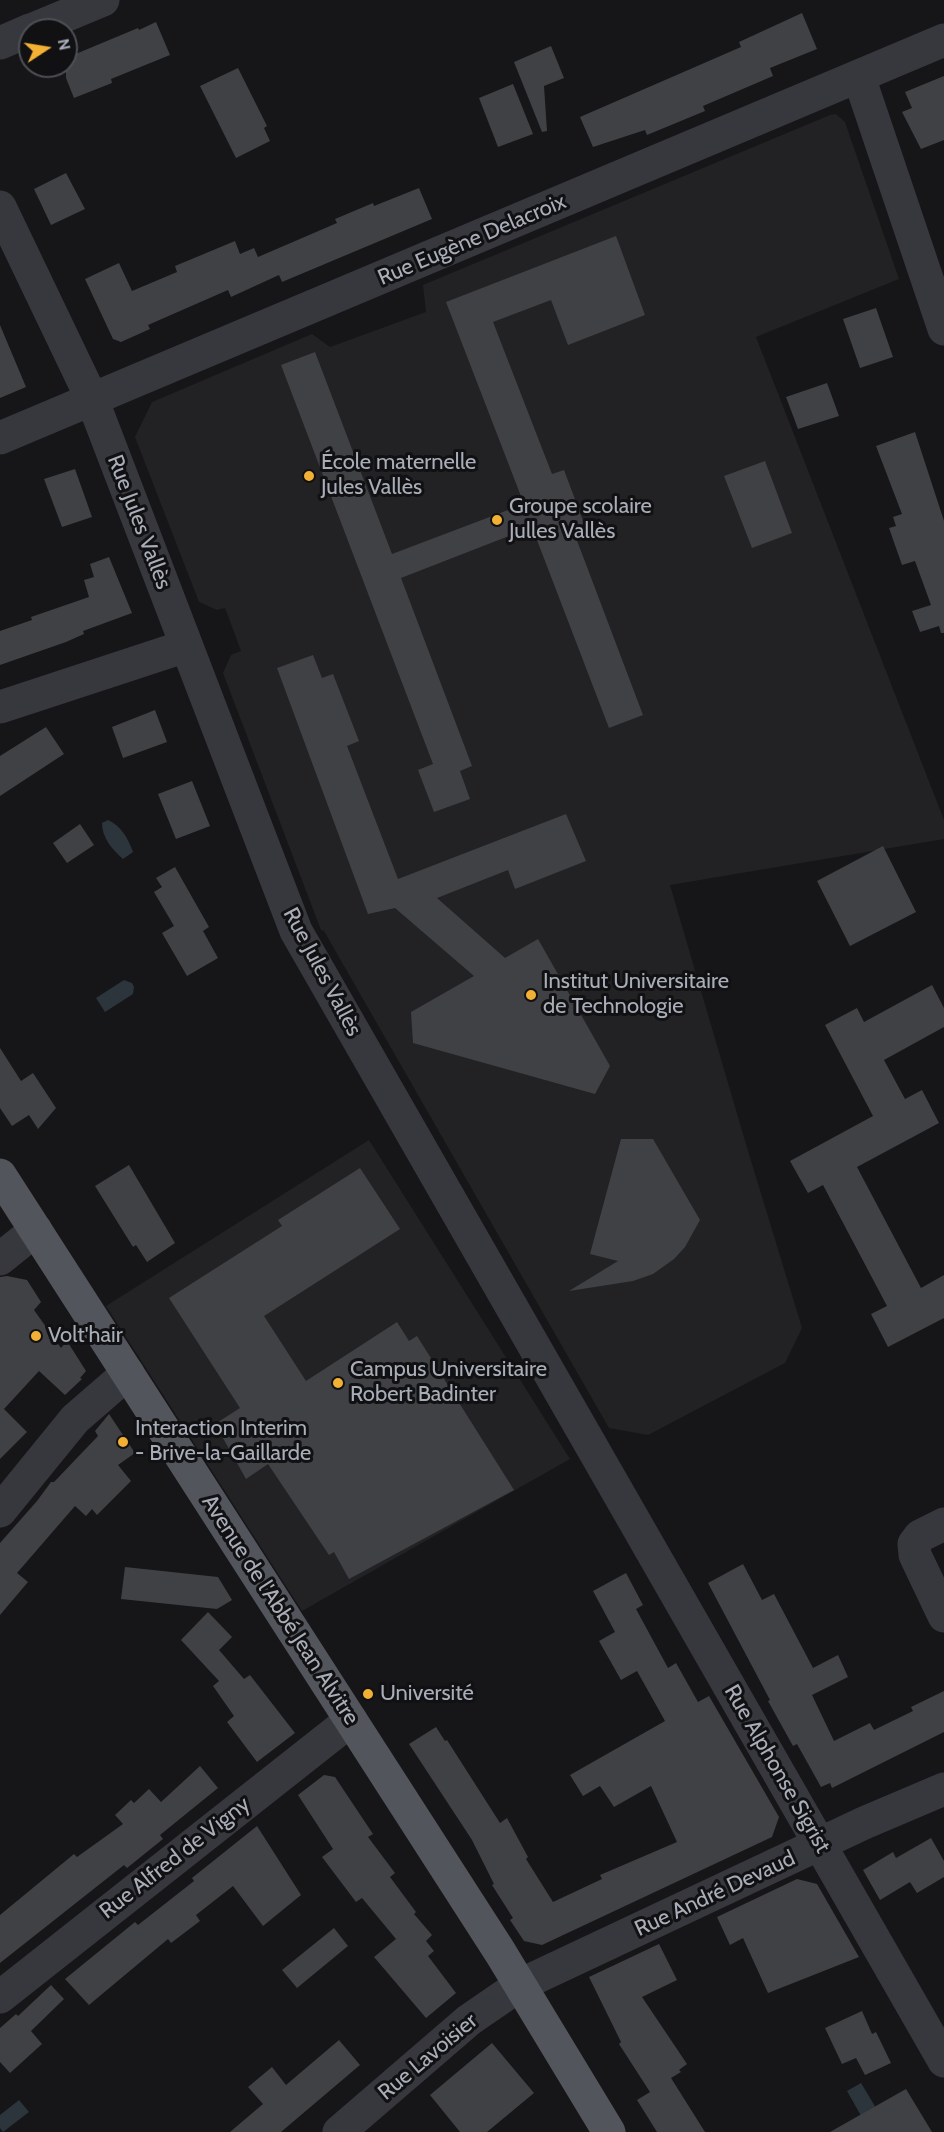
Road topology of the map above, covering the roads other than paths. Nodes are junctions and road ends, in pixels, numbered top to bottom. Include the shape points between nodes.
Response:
1 (103, 0) edge
2 (59, 18) edge
3 (18, 35) edge
4 (944, 40) edge
5 (0, 43) edge
6 (860, 77) junction
7 (0, 207) edge
8 (944, 329) edge
9 (92, 399) junction
10 (0, 438) edge
11 (186, 646) junction
12 (0, 707) edge
13 (0, 1175) edge
14 (36, 1230) junction
15 (0, 1259) edge
16 (128, 1373) junction
17 (611, 1477) joint
18 (0, 1511) edge
19 (944, 1524) edge
20 (944, 1616) edge
21 (351, 1720) junction
22 (944, 1789) edge
23 (820, 1844) junction
24 (520, 1985) junction
25 (0, 1997) edge
26 (944, 2061) edge
27 (339, 2132) edge
28 (609, 2132) edge

1 - 2 street
3 - 5 street
4 - 6 street, Rue Eugène Delacroix
6 - 8 street
6 - 9 street, Rue Eugène Delacroix
7 - 9 street, Rue Jules Vallès
9 - 10 street, Rue Eugène Delacroix
9 - 11 street, Rue Jules Vallès
11 - 12 street
11 - 17 street, Rue Jules Vallès via 296,931
13 - 14 main road, Avenue de l'Abbé Jean Alvitre
14 - 15 street
14 - 16 main road, Avenue de l'Abbé Jean Alvitre
16 - 18 street via 75,1419
16 - 21 main road, Avenue de l'Abbé Jean Alvitre
17 - 23 street, Rue Alphonse Sigrist
19 - 20 street via 920,1536 914,1544 915,1555
21 - 24 main road, Avenue de l'Abbé Jean Alvitre
21 - 25 street, Rue Alfred de Vigny
22 - 23 street, Rue André Devaud
23 - 24 street, Rue André Devaud
23 - 26 street, Rue Alphonse Sigrist
24 - 27 street, Rue Lavoisier via 469,2020
24 - 28 main road, Avenue de l'Abbé Jean Alvitre

